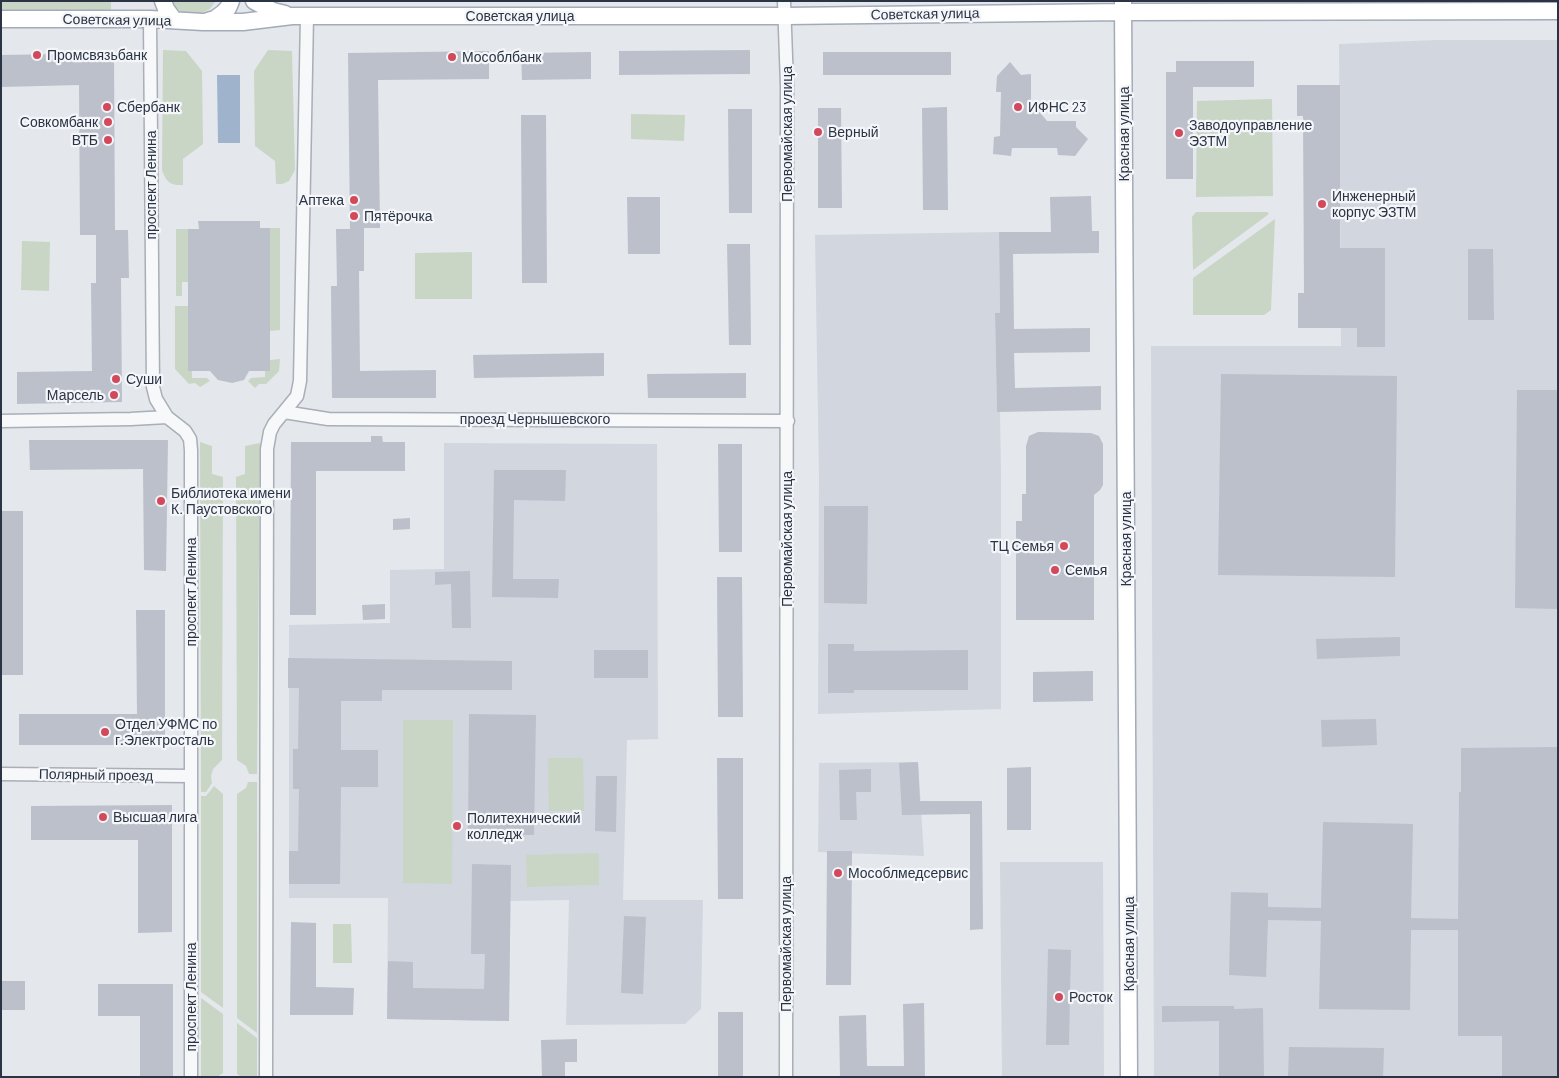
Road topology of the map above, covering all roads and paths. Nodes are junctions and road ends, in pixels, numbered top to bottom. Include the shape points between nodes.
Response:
1 (156, 1) edge
2 (163, 1) edge
3 (231, 1) edge
4 (254, 1) edge
5 (1124, 7) edge
6 (785, 9) edge
7 (1558, 11) edge
8 (300, 16) junction
9 (1, 19) edge
10 (150, 19) junction
11 (174, 20) junction
12 (203, 22) junction
13 (284, 412) junction
14 (167, 417) junction
15 (788, 420) junction
16 (1, 421) edge
17 (1, 774) edge
18 (190, 776) junction
19 (191, 1077) edge
20 (266, 1077) edge
21 (786, 1077) edge
22 (1129, 1077) edge

1 - 10 main road, проспект Ленина
2 - 11 main road
3 - 12 main road via 216,19
4 - 8 main road, Советская улица via 273,12
5 - 6 main road, Советская улица
5 - 7 main road, Советская улица
5 - 22 main road, Красная улица
6 - 8 main road, Советская улица
6 - 15 street, Первомайская улица
8 - 12 main road, Советская улица
8 - 13 street via 300,381 297,396
9 - 10 main road, Советская улица
10 - 11 main road, Советская улица
10 - 14 street, проспект Ленина via 153,387
11 - 12 main road, Советская улица
13 - 15 street, проезд Чернышевского via 328,419
13 - 20 street via 270,432 267,449
14 - 16 street
14 - 18 street, проспект Ленина via 185,431 191,450
15 - 21 street, Первомайская улица
17 - 18 street, Полярный проезд
18 - 19 street, проспект Ленина

